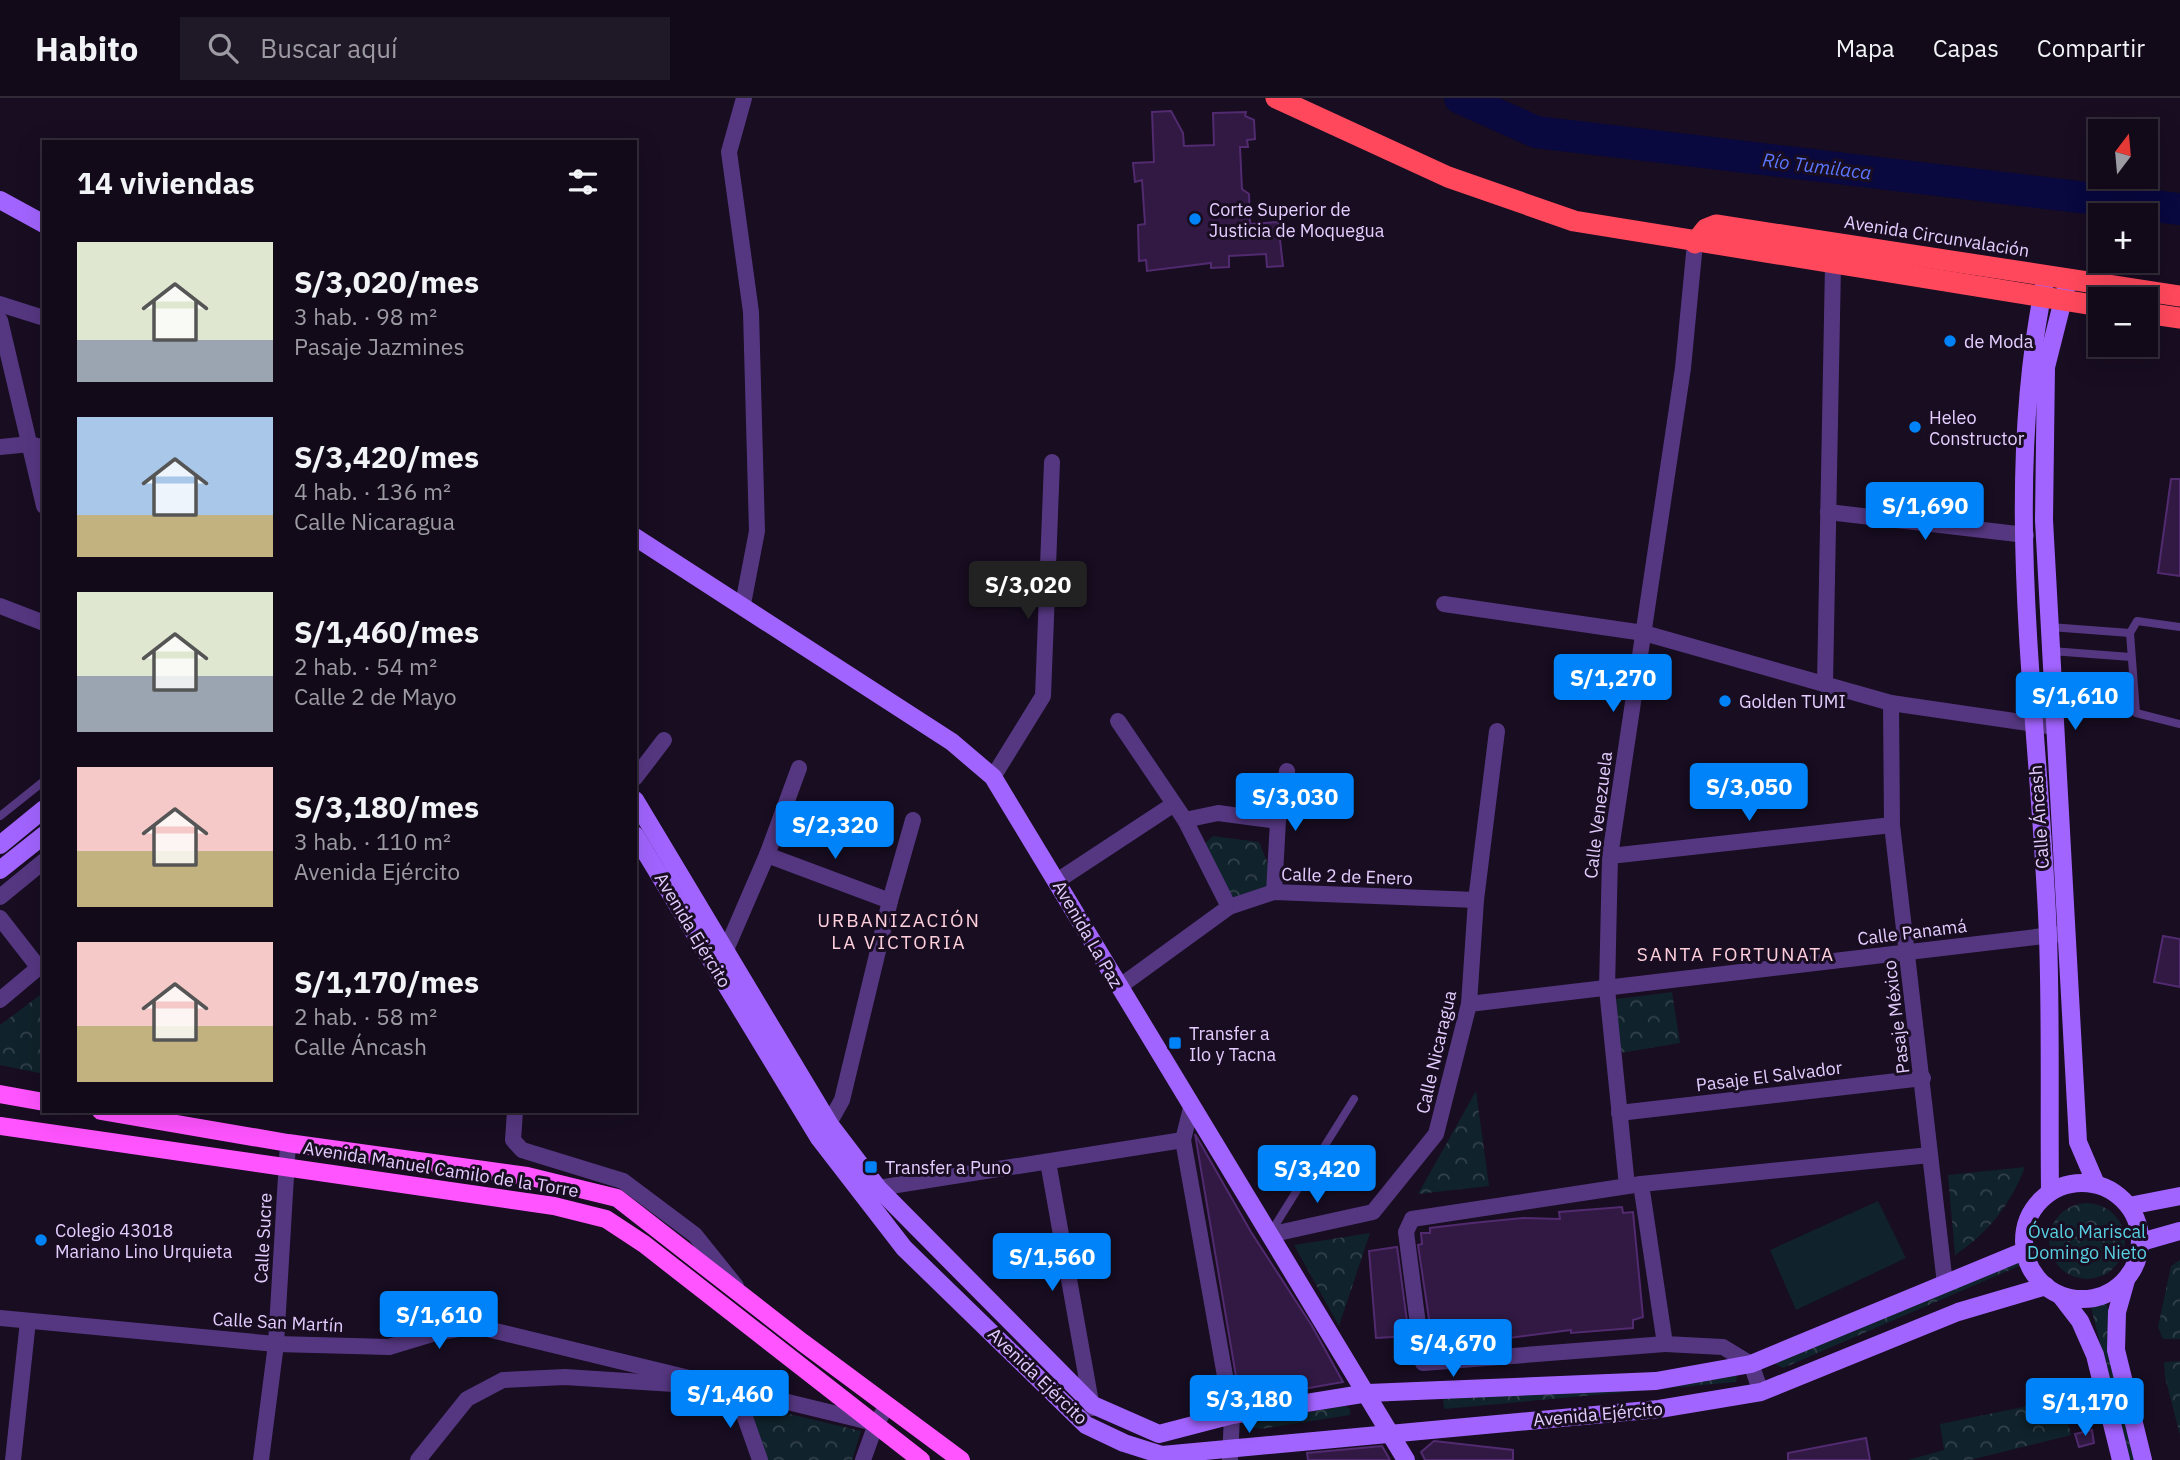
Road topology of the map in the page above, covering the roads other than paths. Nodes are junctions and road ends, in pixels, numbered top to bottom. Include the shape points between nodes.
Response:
1 (744, 98) edge
2 (1276, 98) edge
3 (0, 200) edge
4 (42, 223) edge
5 (1695, 243) junction
6 (1833, 265) junction
7 (2057, 292) junction
8 (2180, 296) edge
9 (2088, 302) edge
10 (0, 304) edge
11 (2158, 315) edge
12 (42, 317) edge
13 (2180, 318) edge
14 (0, 320) edge
15 (37, 446) edge
16 (0, 447) edge
17 (1052, 462) dead end
18 (42, 489) edge
19 (1828, 512) junction
20 (2026, 535) junction
21 (637, 538) edge
22 (743, 604) junction
23 (1444, 604) dead end
24 (0, 606) edge
25 (42, 622) edge
26 (2049, 627) junction
27 (2180, 627) edge
28 (2130, 633) junction
29 (1644, 634) junction
30 (2051, 651) junction
31 (2131, 657) junction
32 (1825, 684) junction
33 (1891, 703) junction
34 (1118, 720) dead end
35 (2033, 724) junction
36 (2180, 724) edge
37 (2055, 727) junction
38 (1497, 731) dead end
39 (664, 740) dead end
40 (799, 768) dead end
41 (1287, 771) dead end
42 (637, 775) edge
43 (993, 777) junction
44 (42, 783) edge
45 (637, 804) edge
46 (1174, 804) junction
47 (42, 811) edge
48 (0, 816) edge
49 (914, 820) dead end
50 (1185, 820) junction
51 (1278, 821) junction
52 (1892, 825) junction
53 (42, 837) edge
54 (637, 838) edge
55 (0, 845) edge
56 (767, 855) junction
57 (1610, 856) junction
58 (42, 863) edge
59 (0, 870) edge
60 (1057, 881) junction
61 (1275, 892) junction
62 (0, 897) edge
63 (1476, 900) junction
64 (890, 901) junction
65 (1229, 907) junction
66 (0, 918) edge
67 (2066, 932) junction
68 (2048, 937) junction
69 (1908, 952) junction
70 (721, 960) junction
71 (41, 966) edge
72 (1119, 987) junction
73 (1606, 989) junction
74 (0, 1000) edge
75 (1469, 1004) junction
76 (1923, 1078) junction
77 (0, 1094) edge
78 (1354, 1099) dead end
79 (42, 1102) edge
80 (1191, 1108) junction
81 (1619, 1112) junction
82 (113, 1113) edge
83 (514, 1113) edge
84 (0, 1126) edge
85 (824, 1131) junction
86 (1183, 1140) junction
87 (288, 1143) junction
88 (1930, 1155) junction
89 (1048, 1162) junction
90 (286, 1166) junction
91 (2096, 1184) junction
92 (1634, 1185) junction
93 (878, 1188) junction
94 (2050, 1192) junction
95 (2180, 1196) edge
96 (2129, 1206) junction
97 (2180, 1231) edge
98 (1269, 1235) junction
99 (2141, 1242) junction
100 (2024, 1251) junction
101 (2126, 1280) junction
102 (1945, 1284) junction
103 (2053, 1291) junction
104 (744, 1296) junction
105 (0, 1318) edge
106 (29, 1321) junction
107 (276, 1344) junction
108 (1665, 1344) junction
109 (1751, 1364) junction
110 (735, 1389) junction
111 (1761, 1392) junction
112 (1368, 1393) junction
113 (1093, 1405) junction
114 (887, 1406) junction
115 (1232, 1415) junction
116 (876, 1424) junction
117 (1086, 1425) junction
118 (1392, 1432) junction
119 (1159, 1434) junction
120 (1229, 1455) edge
121 (1163, 1457) edge
122 (13, 1460) edge
123 (261, 1460) edge
124 (418, 1460) edge
125 (760, 1460) edge
126 (863, 1460) edge
127 (921, 1460) edge
128 (961, 1460) edge
129 (1406, 1460) edge
130 (2121, 1460) edge
131 (2143, 1460) edge

1 - 22 street via 729,152 751,325 757,531
2 - 5 highway, Avenida Circunvalación via 1448,177 1515,201 1574,221
3 - 4 main road
5 - 6 highway, Avenida Circunvalación
5 - 7 highway, Avenida Circunvalación via 1716,225 2046,276
5 - 29 street, Calle Venezuela via 1683,368
6 - 7 highway, Avenida Circunvalación
6 - 19 street
7 - 8 highway, Avenida Circunvalación
7 - 9 highway, Avenida Circunvalación
7 - 20 main road, Calle Áncash via 2029,367
7 - 26 main road, Calle Áncash via 2046,367 2044,520
10 - 12 street
11 - 13 highway
14 - 15 street
15 - 16 street
15 - 18 street
17 - 43 street via 1043,696
19 - 20 street
19 - 32 street
20 - 35 main road, Calle Áncash
21 - 22 main road, Avenida La Paz
22 - 43 main road, Avenida La Paz via 952,742
23 - 29 street
24 - 25 street
26 - 28 lane
26 - 30 main road, Calle Áncash
27 - 28 lane via 2137,621
28 - 31 lane
29 - 32 street
29 - 57 street, Calle Venezuela
30 - 31 lane
30 - 37 main road, Calle Áncash
31 - 36 lane via 2136,713
32 - 33 street
33 - 35 street
33 - 52 street, Pasaje México
34 - 46 street
35 - 37 street
35 - 68 main road, Calle Áncash
37 - 67 main road, Calle Áncash
38 - 63 street, Calle Nicaragua
39 - 42 street
40 - 56 street
41 - 51 street
43 - 60 main road, Avenida La Paz
44 - 48 lane
45 - 70 main road, Avenida Ejército
46 - 50 street
46 - 60 street
47 - 55 main road
49 - 64 street
50 - 51 street via 1218,813
50 - 65 street
51 - 61 street
52 - 57 street
52 - 69 street, Pasaje México
53 - 59 main road
54 - 70 main road, Avenida Ejército
56 - 64 street
56 - 70 street
57 - 73 street, Calle Venezuela
58 - 62 street
60 - 72 main road, Avenida La Paz
61 - 63 street, Calle 2 de Enero
61 - 65 street, Calle 2 de Enero
63 - 75 street, Calle Nicaragua
64 - 85 street via 842,1100
65 - 72 street, Calle 2 de Enero
66 - 71 street
67 - 68 street, Calle Panamá
67 - 91 main road, Calle Áncash via 2078,1142
68 - 69 street, Calle Panamá
68 - 94 main road, Calle Áncash
69 - 73 street, Calle Panamá
69 - 76 street, Pasaje México
70 - 85 main road, Avenida Ejército
71 - 74 street
72 - 80 main road, Avenida La Paz
73 - 75 street, Calle Panamá
73 - 81 street, Calle Venezuela
75 - 98 street, Calle Nicaragua via 1436,1134 1373,1212
76 - 81 street, Pasaje El Salvador
76 - 88 street, Pasaje México
77 - 79 main road
78 - 98 lane
80 - 86 street
80 - 98 main road, Avenida La Paz
81 - 92 street, Calle Venezuela
82 - 87 main road, Avenida Manuel Camilo de la Torre
83 - 104 street via 513,1140 522,1150 623,1181 695,1235
84 - 90 main road, Avenida Manuel Camilo de la Torre
85 - 93 main road, Avenida Ejército
85 - 117 main road, Avenida Ejército via 904,1248
86 - 89 street
86 - 115 street
87 - 90 street, Calle Sucre
87 - 104 main road, Avenida Manuel Camilo de la Torre via 527,1175 617,1198
88 - 92 street
88 - 102 street, Pasaje México
89 - 93 street
89 - 113 street
90 - 107 street, Calle Sucre
90 - 116 main road, Avenida Manuel Camilo de la Torre via 554,1206 606,1219
91 - 94 main road via 2072,1184
91 - 96 main road
92 - 108 street, Calle Venezuela
92 - 108 street via 1412,1219 1406,1232 1423,1363
93 - 113 main road, Avenida Ejército
94 - 100 main road via 2028,1217
95 - 96 main road
96 - 99 main road
97 - 99 main road
98 - 112 main road, Avenida La Paz
99 - 101 main road
100 - 102 main road, Avenida Ejército
100 - 103 main road via 2036,1277
101 - 103 main road via 2096,1298 2078,1299
101 - 131 main road via 2117,1312 2116,1350
102 - 109 main road, Avenida Ejército
103 - 111 main road, Avenida Ejército via 1958,1312
103 - 130 main road via 2080,1321 2095,1355
104 - 114 main road, Avenida Manuel Camilo de la Torre
105 - 106 street, Calle San Martín
106 - 107 street, Calle San Martín
106 - 122 street
107 - 110 street, Calle San Martín via 389,1347 475,1326
107 - 123 street, Calle Sucre
108 - 109 street via 1723,1347
109 - 111 street
109 - 112 main road, Avenida Ejército via 1656,1381
110 - 116 street, Calle San Martín
110 - 124 street via 565,1377 503,1380 467,1399
110 - 125 street
111 - 118 main road, Avenida Ejército via 1660,1409
112 - 115 main road, Avenida Ejército
112 - 118 main road, Avenida La Paz
113 - 117 street
113 - 119 main road, Avenida Ejército
114 - 116 street
114 - 128 main road, Avenida Manuel Camilo de la Torre
115 - 119 main road, Avenida Ejército
115 - 120 street
116 - 126 street
116 - 127 main road, Avenida Manuel Camilo de la Torre
117 - 121 main road, Avenida Ejército
118 - 120 main road, Avenida Ejército
118 - 129 main road, Avenida La Paz
119 - 121 street
120 - 121 main road, Avenida Ejército

